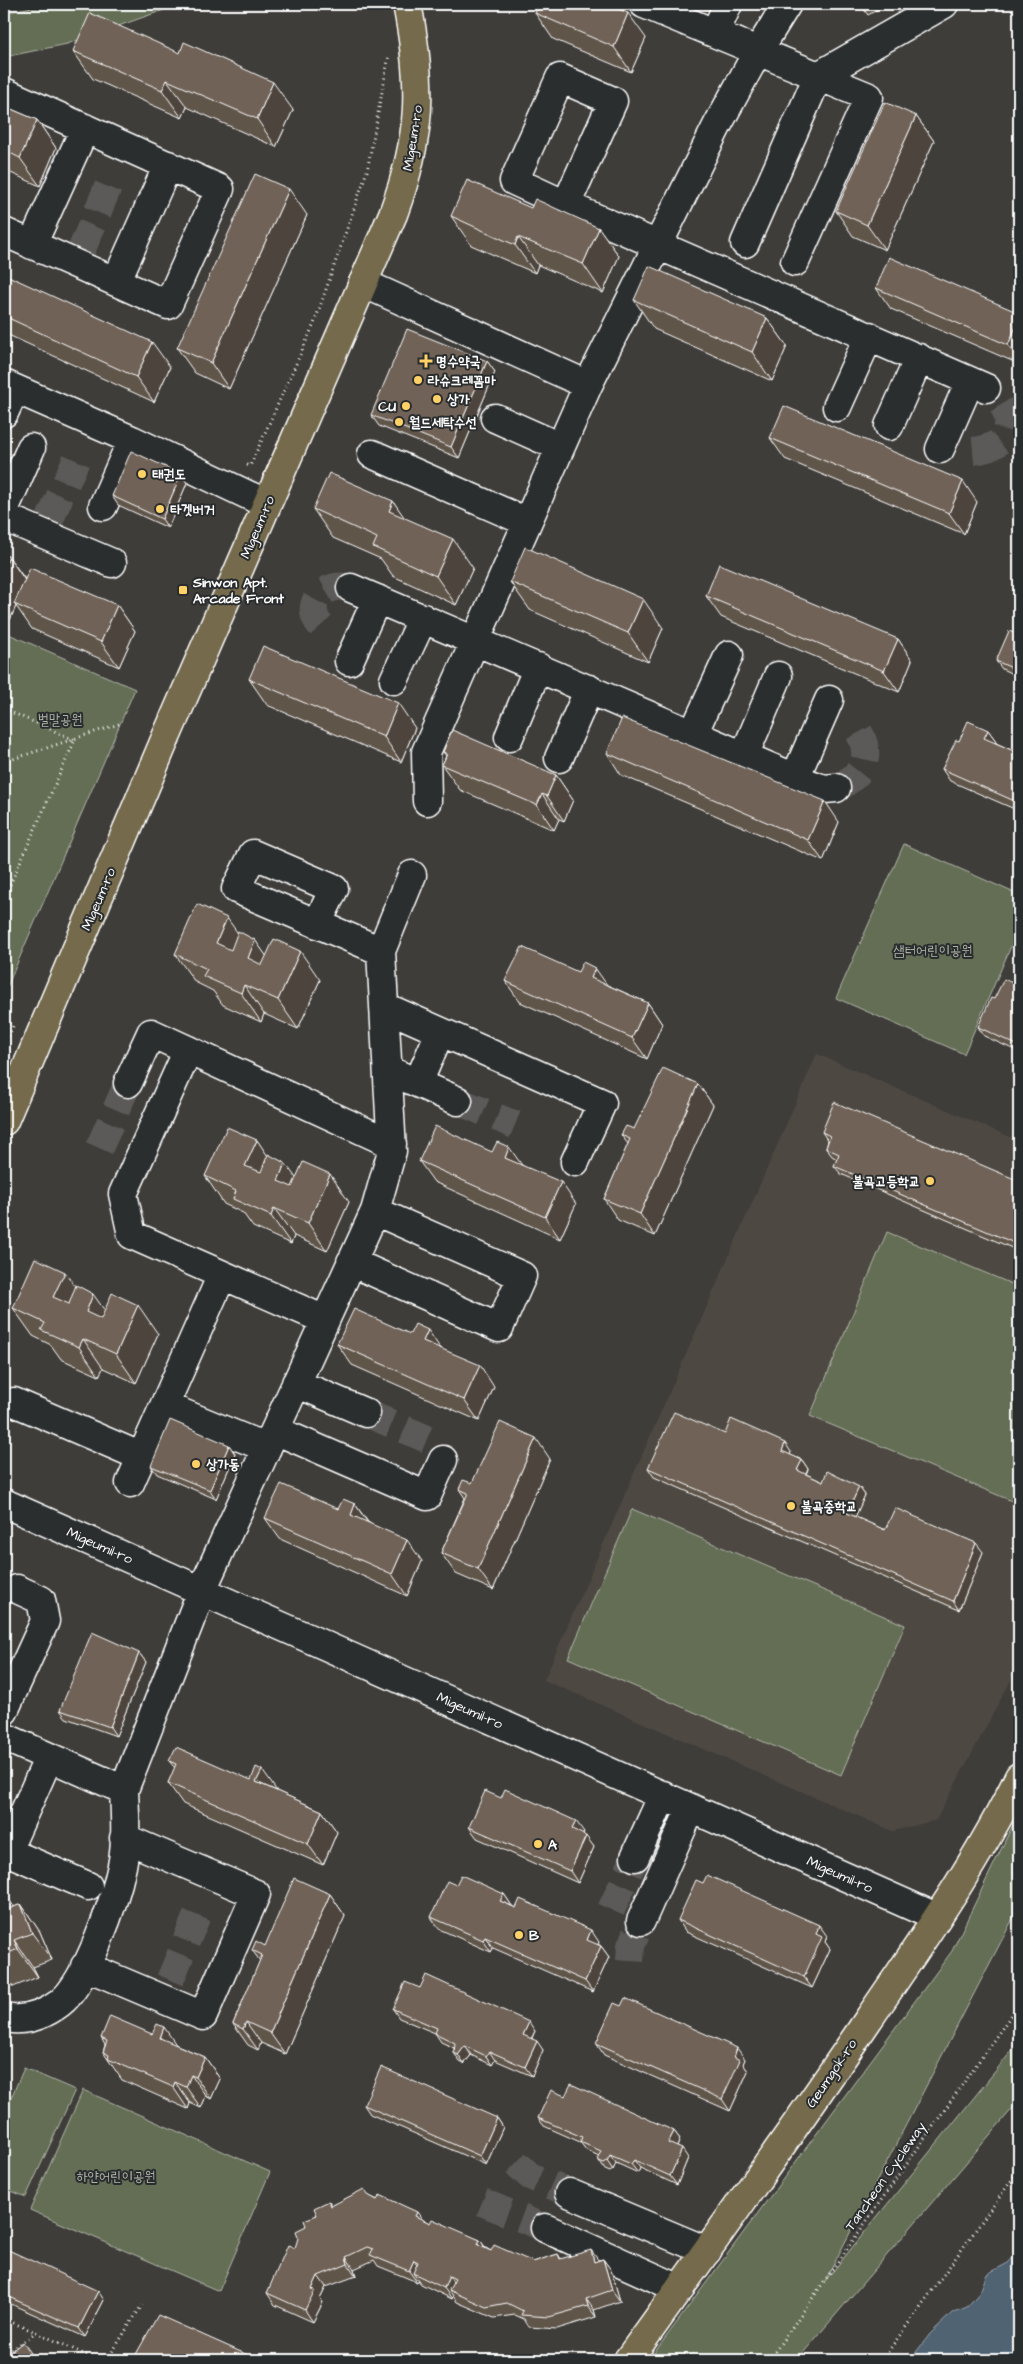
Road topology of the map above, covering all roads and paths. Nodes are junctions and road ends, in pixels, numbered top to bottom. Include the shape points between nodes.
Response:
1 (407, 4) edge
2 (644, 4) edge
3 (728, 4) edge
4 (787, 4) edge
5 (944, 4) edge
6 (715, 33) junction
7 (390, 49) dead end
8 (758, 50) junction
9 (818, 76) junction
10 (4, 92) edge
11 (85, 128) junction
12 (168, 165) junction
13 (566, 205) dead end
14 (4, 232) edge
15 (744, 242) dead end
16 (32, 244) junction
17 (658, 244) junction
18 (795, 262) dead end
19 (116, 282) junction
20 (363, 283) junction
21 (869, 336) junction
22 (919, 358) junction
23 (588, 385) junction
24 (7, 395) edge
25 (837, 407) dead end
26 (495, 418) dead end
27 (889, 426) dead end
28 (132, 440) junction
29 (560, 447) junction
30 (32, 448) dead end
31 (940, 449) dead end
32 (372, 454) dead end
33 (241, 462) dead end
34 (267, 504) junction
35 (103, 506) dead end
36 (4, 510) edge
37 (4, 517) edge
38 (527, 522) junction
39 (112, 562) dead end
40 (351, 588) tunnel mouth
41 (377, 599) junction
42 (422, 618) junction
43 (474, 640) junction
44 (729, 655) dead end
45 (349, 661) dead end
46 (538, 667) junction
47 (778, 676) dead end
48 (394, 680) dead end
49 (589, 689) junction
50 (829, 700) dead end
51 (4, 709) edge
52 (119, 724) dead end
53 (693, 734) junction
54 (509, 737) dead end
55 (75, 740) junction
56 (744, 756) junction
57 (559, 758) dead end
58 (4, 762) edge
59 (795, 778) junction
60 (836, 788) tunnel mouth
61 (427, 801) dead end
62 (412, 875) dead end
63 (4, 898) edge
64 (317, 924) dead end
65 (381, 951) junction
66 (385, 1007) junction
67 (4, 1022) edge
68 (440, 1032) junction
69 (4, 1047) edge
70 (188, 1050) junction
71 (388, 1070) junction
72 (128, 1083) tunnel mouth
73 (418, 1083) junction
74 (458, 1101) tunnel mouth
75 (4, 1120) edge
76 (392, 1144) junction
77 (575, 1162) dead end
78 (375, 1211) junction
79 (351, 1262) junction
80 (222, 1275) junction
81 (325, 1320) junction
82 (296, 1383) junction
83 (14, 1402) dead end
84 (165, 1406) junction
85 (366, 1413) tunnel mouth
86 (271, 1439) junction
87 (142, 1457) junction
88 (443, 1460) dead end
89 (130, 1483) dead end
90 (4, 1503) edge
91 (16, 1589) dead end
92 (202, 1590) junction
93 (4, 1711) edge
94 (4, 1738) edge
95 (49, 1757) junction
96 (1019, 1777) edge
97 (124, 1790) junction
98 (663, 1795) junction
99 (691, 1808) junction
100 (124, 1838) junction
101 (5, 1850) edge
102 (635, 1857) tunnel mouth
103 (88, 1886) dead end
104 (936, 1917) junction
105 (641, 1920) tunnel mouth
106 (85, 1966) junction
107 (1019, 2004) edge
108 (4, 2018) edge
109 (1019, 2170) edge
110 (569, 2193) tunnel mouth
111 (545, 2228) tunnel mouth
112 (707, 2251) junction
113 (680, 2289) junction
114 (142, 2305) dead end
115 (4, 2319) edge
116 (36, 2332) junction
117 (4, 2356) edge
118 (97, 2360) edge
119 (107, 2360) edge
120 (628, 2360) edge
121 (769, 2360) edge
122 (882, 2360) edge

1 - 20 main road, Migeum-ro via 419,93 414,148 393,214
2 - 6 street
3 - 6 street
4 - 8 street
5 - 9 street
6 - 8 street
7 - 33 path via 367,170 317,315 250,466
8 - 9 street
8 - 17 street
9 - 15 street
9 - 18 street via 869,97
10 - 11 street
11 - 12 street
11 - 16 street
12 - 19 street
12 - 19 street via 220,189 216,198 168,305
13 - 17 street
14 - 16 street
16 - 19 street via 78,257
17 - 21 street
17 - 23 street
20 - 23 street
20 - 34 main road, Migeum-ro
21 - 22 street
21 - 25 street
22 - 27 street
22 - 31 street via 978,384
23 - 29 street
24 - 28 street
26 - 29 street
28 - 34 street
28 - 35 street
29 - 38 street
30 - 36 street
32 - 38 street
34 - 75 main road, Migeum-ro
37 - 39 street via 46,527
38 - 43 street
40 - 41 street
41 - 42 street
41 - 45 street
42 - 43 street
42 - 48 street
43 - 46 street
43 - 61 street via 426,752
44 - 53 street
46 - 49 street
46 - 54 street
47 - 56 street
49 - 53 street
49 - 57 street
50 - 59 street
51 - 55 path
52 - 55 path
53 - 56 street
55 - 58 path
55 - 63 path
56 - 59 street
59 - 60 street via 824,789
62 - 65 street
64 - 65 street
65 - 66 street
66 - 68 street
66 - 71 street
67 - 69 path via 13,1026
68 - 73 street
68 - 77 street via 602,1103
70 - 72 street via 151,1033
70 - 76 street
70 - 80 street via 123,1194 132,1235
71 - 73 street
71 - 76 street
73 - 74 street
76 - 78 street
78 - 79 street
78 - 79 street via 522,1276 499,1328
79 - 81 street
80 - 81 street
80 - 84 street
81 - 82 street
82 - 85 street
82 - 86 street
83 - 87 street
84 - 86 street
84 - 87 street
86 - 88 street via 427,1496
86 - 92 street
87 - 89 street
90 - 92 street, Migeumil-ro
91 - 93 street via 42,1600 45,1621
92 - 97 street
92 - 98 street, Migeumil-ro
94 - 95 street
95 - 97 street
95 - 101 street
96 - 104 main road, Geumgok-ro via 1002,1812
97 - 100 street
98 - 99 street, Migeumil-ro
98 - 102 street
99 - 104 street, Migeumil-ro
99 - 105 street
100 - 106 street via 122,1866 110,1909
100 - 106 street via 256,1894 203,2016 165,1989
101 - 103 street
104 - 112 main road, Geumgok-ro
106 - 108 street via 77,1983 55,2006 31,2018 18,2021
107 - 121 path, Tancheon Cycleway
109 - 122 path
110 - 112 street
111 - 113 street
112 - 113 main road, Geumgok-ro
113 - 120 main road, Geumgok-ro
114 - 119 path
115 - 116 path
116 - 117 path
116 - 118 path

